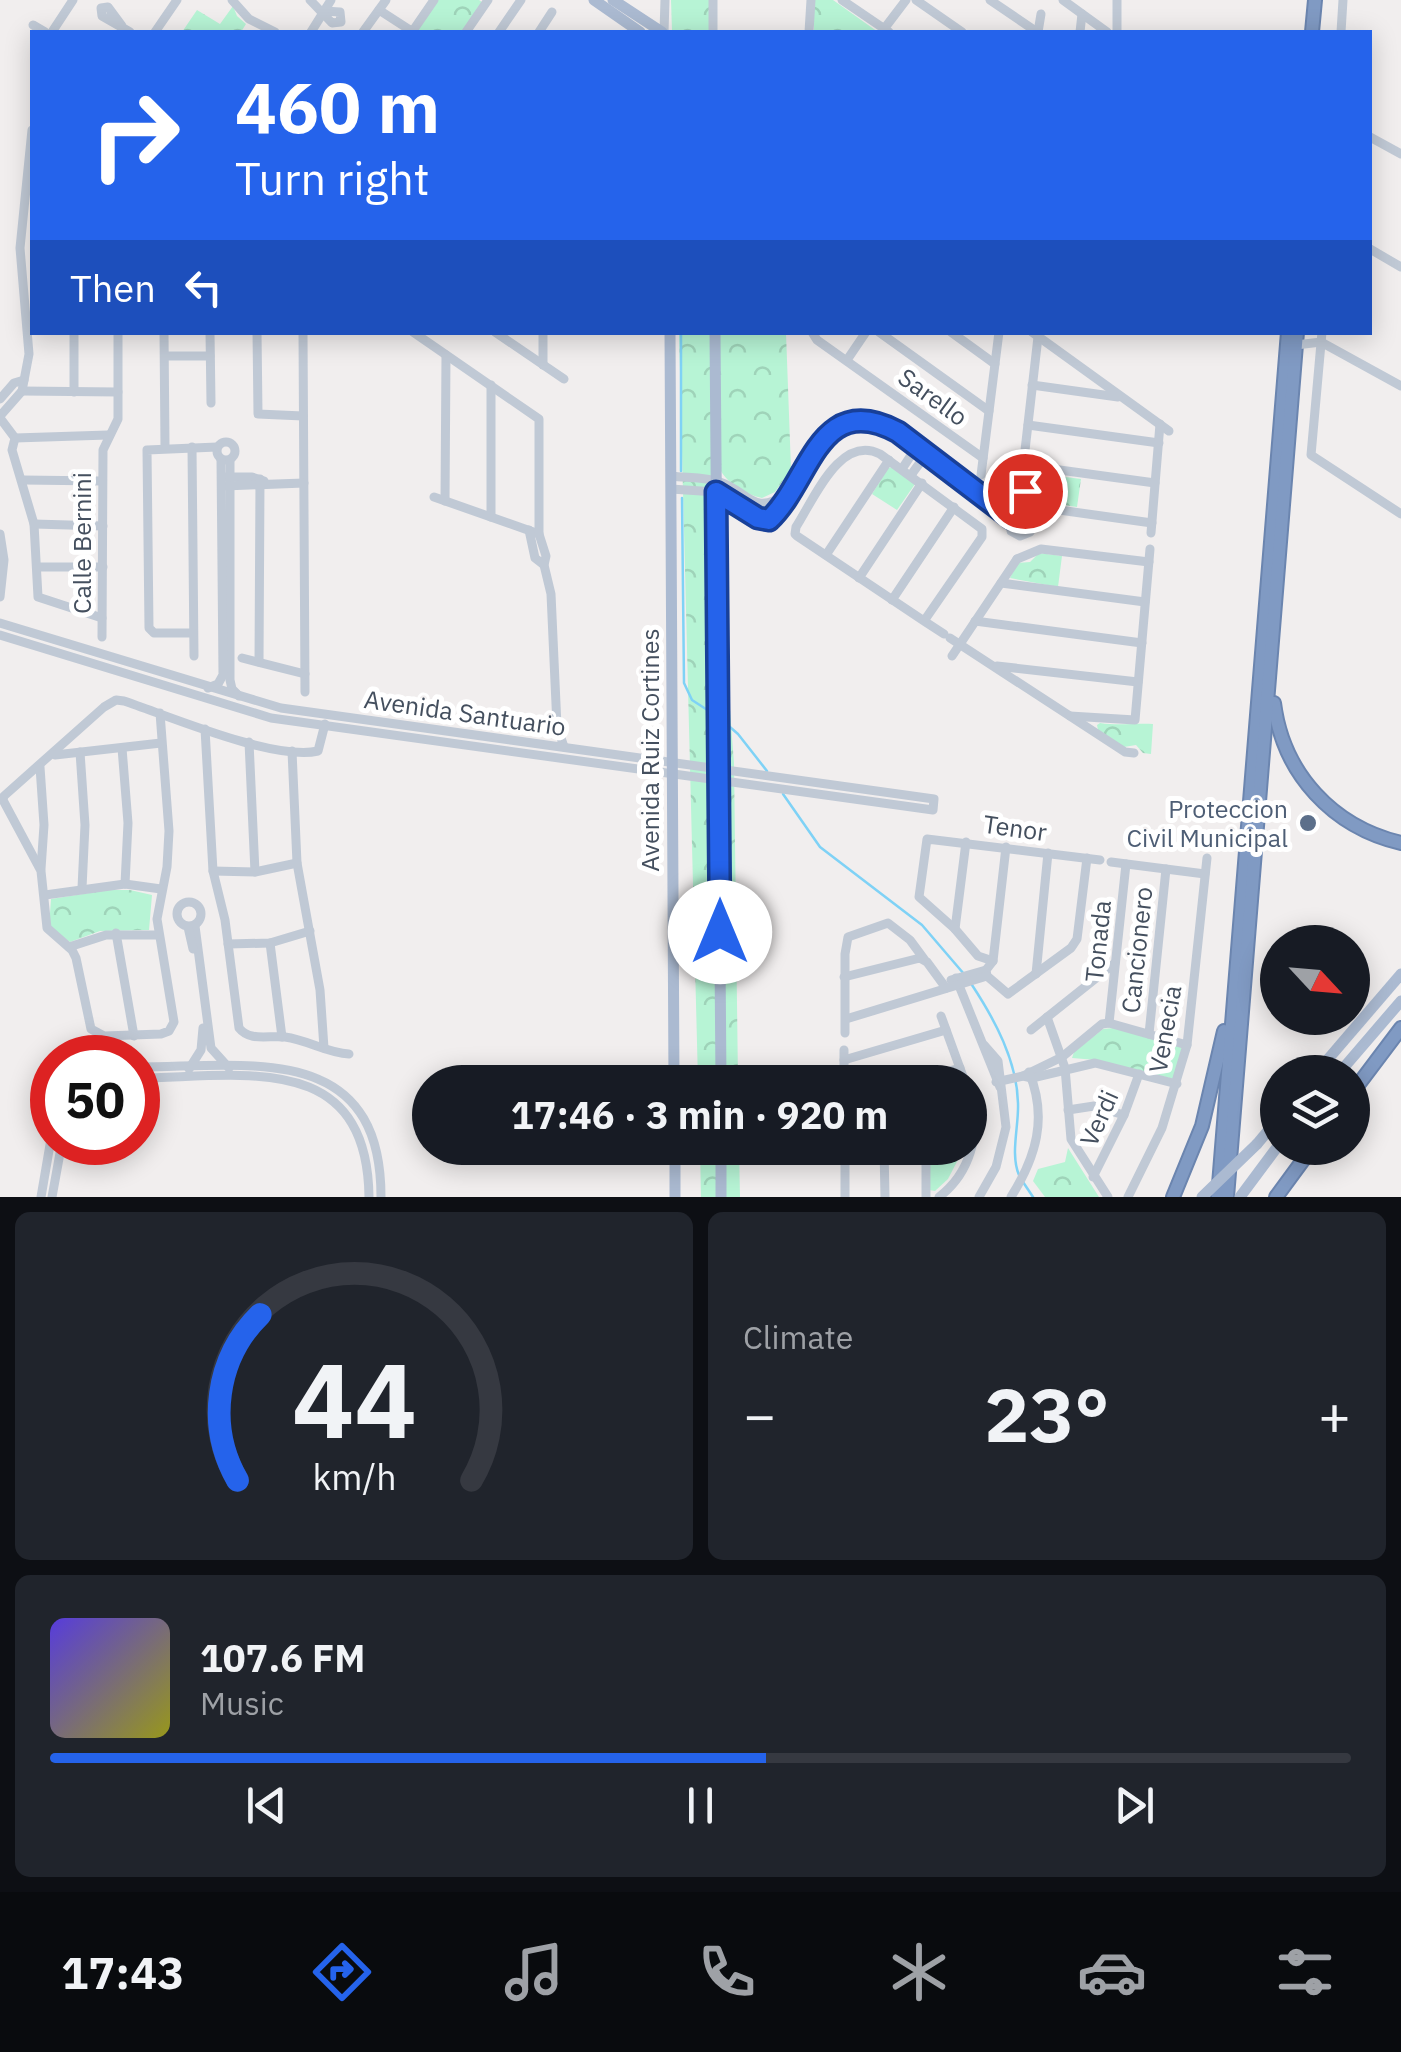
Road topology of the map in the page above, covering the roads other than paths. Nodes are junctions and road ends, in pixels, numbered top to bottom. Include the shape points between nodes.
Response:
1 (73, 0) edge
2 (177, 0) edge
3 (233, 0) edge
4 (310, 0) edge
5 (332, 0) edge
6 (386, 0) edge
7 (434, 0) edge
8 (521, 0) edge
9 (594, 0) edge
10 (613, 0) edge
11 (665, 0) edge
12 (713, 0) edge
13 (810, 0) edge
14 (842, 0) edge
15 (906, 0) edge
16 (916, 0) edge
17 (990, 0) edge
18 (1063, 0) edge
19 (1116, 0) edge
20 (1315, 0) edge
21 (1323, 0) edge
22 (1344, 0) edge
23 (484, 1) edge
24 (379, 10) junction
25 (324, 11) junction
26 (552, 12) dead end
27 (1041, 14) dead end
28 (1082, 14) junction
29 (33, 25) dead end
30 (715, 29) edge
31 (44, 30) edge
32 (50, 30) edge
33 (156, 30) edge
34 (271, 30) edge
35 (312, 30) edge
36 (364, 30) edge
37 (409, 30) edge
38 (413, 30) edge
39 (471, 30) edge
40 (501, 30) edge
41 (541, 30) edge
42 (637, 30) edge
43 (660, 30) edge
44 (663, 30) edge
45 (810, 30) edge
46 (885, 30) edge
47 (887, 30) edge
48 (959, 30) edge
49 (1035, 30) edge
50 (1038, 30) edge
51 (1080, 30) edge
52 (1104, 30) edge
53 (1117, 30) edge
54 (1312, 30) edge
55 (1320, 30) edge
56 (1341, 30) edge
57 (1372, 138) edge
58 (30, 152) edge
59 (1401, 154) edge
60 (1372, 250) edge
61 (20, 265) junction
62 (30, 265) edge
63 (1401, 268) edge
64 (74, 335) edge
65 (118, 335) edge
66 (164, 335) edge
67 (210, 335) edge
68 (257, 335) edge
69 (303, 335) edge
70 (418, 335) edge
71 (498, 335) edge
72 (516, 335) edge
73 (543, 335) edge
74 (670, 335) edge
75 (716, 335) edge
76 (816, 335) edge
77 (864, 335) edge
78 (883, 335) edge
79 (955, 335) edge
80 (999, 335) edge
81 (1035, 335) edge
82 (1294, 337) edge
83 (1322, 337) edge
84 (510, 343) junction
85 (446, 354) junction
86 (164, 356) junction
87 (210, 356) junction
88 (847, 360) junction
89 (995, 364) junction
90 (544, 365) junction
91 (564, 378) dead end
92 (491, 384) junction
93 (1032, 384) junction
94 (23, 386) junction
95 (1401, 386) edge
96 (74, 392) junction
97 (118, 392) junction
98 (1123, 398) junction
99 (0, 399) edge
100 (211, 403) dead end
101 (989, 411) junction
102 (304, 416) junction
103 (0, 417) edge
104 (1028, 426) junction
105 (108, 435) junction
106 (15, 438) junction
107 (0, 442) edge
108 (1159, 443) junction
109 (917, 446) junction
110 (165, 447) junction
111 (12, 450) junction
112 (192, 450) junction
113 (927, 453) junction
114 (983, 458) junction
115 (889, 460) junction
116 (1024, 465) junction
117 (902, 469) junction
118 (980, 475) dead end
119 (911, 476) junction
120 (22, 480) junction
121 (102, 481) junction
122 (226, 481) junction
123 (262, 482) junction
124 (671, 483) junction
125 (922, 483) junction
126 (1156, 483) junction
127 (304, 484) junction
128 (716, 487) junction
129 (788, 491) junction
130 (1025, 491) junction
131 (1038, 502) junction
132 (954, 506) junction
133 (1401, 514) edge
134 (1020, 516) junction
135 (490, 517) junction
136 (34, 524) junction
137 (103, 526) junction
138 (534, 532) junction
139 (0, 534) edge
140 (1022, 535) junction
141 (1150, 548) dead end
142 (1032, 550) junction
143 (826, 556) junction
144 (1017, 559) junction
145 (1149, 562) junction
146 (37, 567) junction
147 (103, 568) junction
148 (859, 578) junction
149 (1001, 583) junction
150 (0, 597) edge
151 (892, 600) junction
152 (1145, 602) junction
153 (102, 618) junction
154 (0, 620) edge
155 (924, 621) junction
156 (975, 622) junction
157 (194, 633) junction
158 (0, 635) edge
159 (102, 637) dead end
160 (951, 638) junction
161 (1142, 643) junction
162 (194, 656) dead end
163 (952, 656) dead end
164 (242, 658) dead end
165 (260, 662) junction
166 (993, 666) junction
167 (123, 668) junction
168 (1271, 673) junction
169 (305, 674) junction
170 (1138, 682) junction
171 (208, 688) junction
172 (305, 692) dead end
173 (241, 698) junction
174 (160, 713) junction
175 (326, 715) junction
176 (1070, 716) junction
177 (557, 726) junction
178 (325, 727) junction
179 (205, 729) junction
180 (498, 738) junction
181 (249, 742) junction
182 (162, 743) junction
183 (544, 744) junction
184 (564, 746) junction
185 (122, 748) junction
186 (292, 751) junction
187 (497, 751) junction
188 (80, 752) junction
189 (1134, 753) dead end
190 (54, 755) junction
191 (671, 762) junction
192 (40, 766) junction
193 (719, 775) junction
194 (671, 776) junction
195 (933, 805) dead end
196 (966, 842) junction
197 (1401, 843) edge
198 (1006, 848) junction
199 (1048, 853) junction
200 (1086, 858) junction
201 (1207, 858) dead end
202 (297, 863) junction
203 (1126, 864) junction
204 (1166, 869) junction
205 (41, 871) junction
206 (212, 871) junction
207 (256, 872) junction
208 (1205, 874) junction
209 (125, 884) junction
210 (82, 888) junction
211 (161, 888) junction
212 (45, 894) junction
213 (222, 906) junction
214 (200, 908) junction
215 (157, 915) junction
216 (177, 915) junction
217 (225, 920) junction
218 (194, 924) junction
219 (955, 929) junction
220 (310, 931) junction
221 (116, 934) junction
222 (158, 935) junction
223 (270, 943) junction
224 (228, 944) junction
225 (69, 948) junction
226 (924, 959) junction
227 (993, 961) junction
228 (1116, 962) junction
229 (1036, 974) junction
230 (1401, 974) edge
231 (981, 975) junction
232 (844, 977) junction
233 (1236, 979) junction
234 (961, 980) junction
235 (945, 985) junction
236 (1401, 1001) edge
237 (941, 1016) dead end
238 (1047, 1017) junction
239 (846, 1020) junction
240 (1109, 1023) junction
241 (1401, 1028) edge
242 (946, 1030) junction
243 (1031, 1030) dead end
244 (845, 1033) dead end
245 (1148, 1034) junction
246 (100, 1035) edge
247 (134, 1035) edge
248 (148, 1035) edge
249 (282, 1036) junction
250 (1187, 1045) junction
251 (324, 1048) junction
252 (349, 1054) dead end
253 (1332, 1055) edge
254 (1355, 1055) edge
255 (1062, 1057) junction
256 (674, 1065) edge
257 (720, 1065) edge
258 (844, 1065) edge
259 (959, 1065) edge
260 (1065, 1068) junction
261 (160, 1069) edge
262 (1370, 1069) edge
263 (188, 1072) junction
264 (229, 1072) junction
265 (1139, 1074) junction
266 (160, 1075) edge
267 (1028, 1075) junction
268 (1000, 1084) junction
269 (1176, 1084) junction
270 (1068, 1110) junction
271 (1124, 1115) junction
272 (1260, 1140) edge
273 (50, 1165) edge
274 (54, 1165) edge
275 (675, 1165) edge
276 (721, 1165) edge
277 (845, 1165) edge
278 (884, 1165) edge
279 (926, 1165) edge
280 (964, 1165) edge
281 (1263, 1165) edge
282 (1300, 1165) edge
283 (50, 1175) junction
284 (1093, 1177) junction
285 (41, 1197) edge
286 (52, 1197) edge
287 (369, 1197) edge
288 (382, 1197) edge
289 (675, 1197) edge
290 (721, 1197) edge
291 (845, 1197) edge
292 (885, 1197) edge
293 (926, 1197) edge
294 (939, 1197) edge
295 (980, 1197) edge
296 (1011, 1197) edge
297 (1108, 1197) edge
298 (1128, 1197) edge
299 (1173, 1197) edge
300 (1202, 1197) edge
301 (1218, 1197) edge
302 (1227, 1197) edge
303 (1240, 1197) edge
304 (1276, 1197) edge

1 - 32 street
2 - 33 street
3 - 34 street
4 - 25 street
5 - 25 street
6 - 24 street
7 - 38 street
8 - 40 street
9 - 42 main road
10 - 43 main road
11 - 44 street
12 - 30 street
13 - 45 street
14 - 46 street
15 - 47 street
16 - 48 street
17 - 49 street
18 - 28 street
19 - 53 street
20 - 54 highway
21 - 55 highway
22 - 56 street
23 - 39 street
24 - 36 street
24 - 37 street
25 - 35 street
26 - 41 street
27 - 50 street
28 - 51 street
28 - 52 street
29 - 31 street
57 - 59 street
58 - 61 street
60 - 63 street
61 - 62 street
61 - 94 street via 29,330
64 - 96 street
65 - 97 street, Calle Bernini
66 - 86 street
67 - 87 street
68 - 102 street via 258,414
69 - 102 street
70 - 85 street
71 - 84 street
72 - 84 street
73 - 90 street
74 - 124 main road, Avenida Ruiz Cortines
75 - 128 main road
76 - 88 street, Sarello
77 - 88 street
78 - 101 street
79 - 89 street
80 - 89 street, Sarello
81 - 93 street
81 - 98 street
82 - 83 street
82 - 168 highway
82 - 233 highway
83 - 95 street
83 - 133 street via 1310,451 1317,462
84 - 90 street
85 - 92 street
85 - 135 street via 439,499
86 - 87 street
86 - 110 street
87 - 100 street
88 - 114 street, Sarello
89 - 101 street, Sarello
90 - 91 street
92 - 135 street
92 - 138 street via 538,419
93 - 98 street
93 - 104 street
94 - 96 street
94 - 99 street via 14,383
94 - 103 street
96 - 97 street
97 - 105 street, Calle Bernini via 118,419
98 - 108 street via 1165,427
101 - 114 street, Sarello
102 - 127 street
103 - 106 street
104 - 108 street
104 - 116 street
105 - 106 street
105 - 121 street, Calle Bernini
106 - 111 street
107 - 111 street
108 - 126 street
109 - 113 street
109 - 117 street
109 - 129 street via 880,423 846,423 822,441
110 - 112 street
110 - 157 street via 147,450 149,628
111 - 120 street
112 - 122 street via 221,455
112 - 157 street
113 - 119 street
113 - 134 street
114 - 118 street, Sarello
115 - 117 street
115 - 143 street
115 - 143 street via 856,449 828,478 795,532
116 - 126 street
116 - 130 street
117 - 119 street
119 - 125 street
120 - 121 street
120 - 136 street
121 - 137 street, Calle Bernini
122 - 123 street
122 - 171 street via 223,674
122 - 173 street via 230,680
123 - 127 street
123 - 165 street
124 - 128 street
124 - 191 main road, Avenida Ruiz Cortines
125 - 132 street
125 - 148 street
126 - 131 street via 1152,528
127 - 169 street
128 - 129 street via 758,504
128 - 129 street via 766,521
128 - 193 main road
130 - 131 street
130 - 134 street
131 - 134 street
132 - 151 street
132 - 155 street via 983,534
134 - 140 street via 1032,524
134 - 140 street via 1009,528
135 - 138 street
136 - 137 street
136 - 146 street
137 - 147 street, Calle Bernini
138 - 177 street via 535,558 551,594
139 - 150 street
140 - 142 street
140 - 144 street
141 - 145 street
142 - 144 street
142 - 145 street
143 - 148 street
144 - 149 street
145 - 152 street
146 - 147 street
146 - 153 street via 41,600
147 - 153 street, Calle Bernini
148 - 151 street
149 - 152 street
149 - 156 street
151 - 155 street
152 - 161 street
153 - 159 street, Calle Bernini
154 - 167 street, Avenida Santuario
155 - 160 street
156 - 160 street
156 - 161 street
157 - 162 street
158 - 167 street, Avenida Santuario
160 - 163 street
160 - 166 street
161 - 170 street
164 - 165 street
165 - 169 street
166 - 170 street
166 - 176 street
167 - 171 street, Avenida Santuario
167 - 178 street, Avenida Santuario via 257,715
168 - 197 highway via 1286,748 1322,802 1356,828
168 - 302 highway
169 - 172 street
170 - 176 street via 1132,722
171 - 173 street, Avenida Santuario
173 - 175 street, Avenida Santuario
174 - 179 street
174 - 182 street
174 - 190 street via 116,700
175 - 178 street
175 - 180 street, Avenida Santuario
176 - 189 street
177 - 183 street
177 - 184 street
178 - 186 street via 318,751
178 - 187 street, Avenida Santuario
179 - 181 street
179 - 206 street
180 - 183 street, Avenida Santuario
180 - 187 street
181 - 186 street
181 - 207 street
182 - 185 street
182 - 211 street via 169,831
183 - 184 street, Avenida Santuario
184 - 191 street, Avenida Santuario
185 - 188 street
185 - 209 street
186 - 202 street
187 - 194 street, Avenida Santuario
188 - 190 street
188 - 210 street
190 - 192 street
191 - 193 street, Avenida Santuario
191 - 194 main road, Avenida Ruiz Cortines
192 - 205 street
192 - 205 street via 3,799
193 - 194 street, Avenida Santuario
193 - 195 street, Avenida Santuario
193 - 257 main road
194 - 256 main road, Avenida Ruiz Cortines
196 - 198 street, Tenor
196 - 219 street
196 - 219 street, Tenor via 926,840 920,898
198 - 199 street, Tenor
198 - 227 street
199 - 200 street, Tenor
199 - 229 street
200 - 203 street, Tenor
200 - 229 street via 1077,939
201 - 208 street, Venecia
202 - 207 street
202 - 220 street
203 - 204 street, Tenor
203 - 228 street, Tonada
204 - 208 street, Tenor
204 - 245 street, Cancionero
205 - 212 street
206 - 207 street
206 - 213 street
208 - 250 street, Venecia
209 - 210 street
209 - 211 street
210 - 212 street
211 - 215 street
212 - 225 street via 47,928
213 - 214 street
213 - 217 street
214 - 216 street via 186,902
214 - 218 street
215 - 216 street
215 - 222 street
216 - 218 street
217 - 218 street
217 - 224 street
218 - 263 street via 202,1045
218 - 264 street via 210,1048
219 - 227 street via 978,956
220 - 223 street
220 - 251 street
221 - 222 street
221 - 225 street
221 - 247 street
222 - 248 street via 174,1012 172,1028
223 - 224 street
223 - 249 street
224 - 249 street via 243,1034
225 - 246 street via 89,1024
226 - 232 street
226 - 232 street via 910,940 882,923 846,939
226 - 235 street
227 - 231 street
228 - 238 street
228 - 240 street, Tonada
229 - 231 street via 1010,994
230 - 253 main road
231 - 234 street
232 - 239 street
233 - 299 highway via 1202,1126
233 - 301 highway
234 - 235 street
234 - 268 street via 984,1045 996,1056
235 - 239 street
236 - 254 main road
237 - 242 street
238 - 243 street
238 - 255 street
239 - 244 street
240 - 245 street
240 - 255 street
241 - 262 highway
242 - 258 street via 844,1055
242 - 259 street
245 - 250 street
249 - 251 street
250 - 269 street, Venecia
251 - 252 street
255 - 260 street
255 - 267 street
260 - 265 street via 1094,1063
260 - 267 street
260 - 270 street
261 - 263 street
263 - 264 street
263 - 266 street
264 - 287 street via 296,1080 330,1099 361,1139
264 - 288 street via 299,1070 340,1092 374,1139
265 - 269 street
265 - 271 street, Verdi
267 - 268 street
267 - 296 street via 1038,1104 1037,1141
268 - 295 street via 1005,1138
269 - 298 street, Venecia
270 - 271 street via 1098,1106
270 - 284 street via 1071,1139
271 - 284 street, Verdi
272 - 300 main road, bridge
273 - 283 street
274 - 283 street
275 - 289 main road
276 - 290 main road
277 - 291 street
278 - 292 street
279 - 293 street
280 - 294 street
281 - 303 main road
282 - 304 highway
283 - 285 street
283 - 286 street
284 - 297 street

